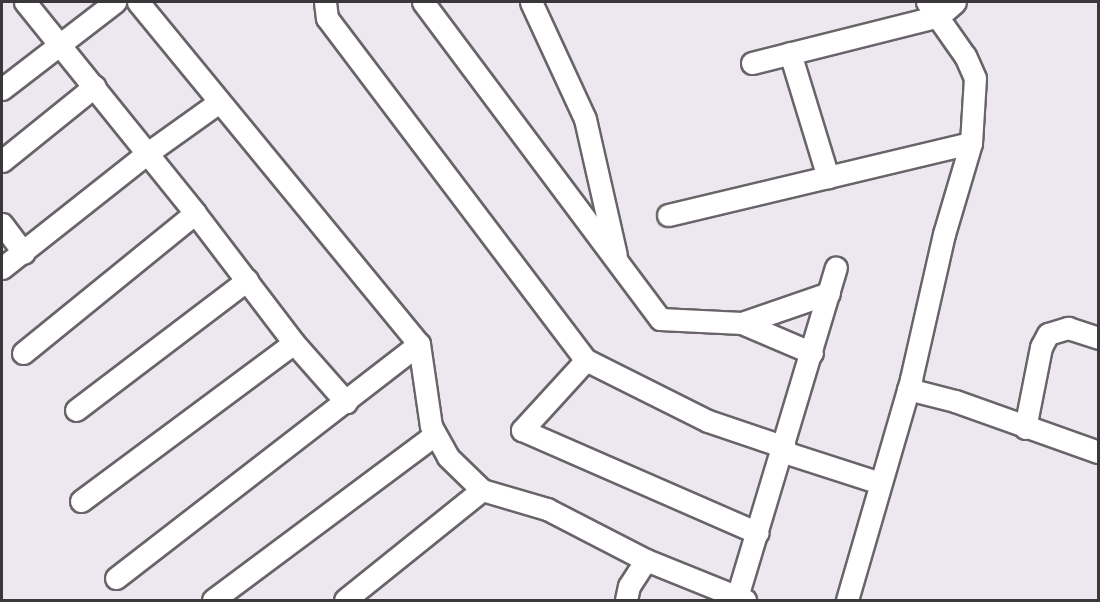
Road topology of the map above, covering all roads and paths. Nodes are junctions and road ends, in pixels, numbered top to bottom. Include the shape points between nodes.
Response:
1 (26, 2) edge
2 (115, 2) edge
3 (138, 2) edge
4 (325, 2) edge
5 (423, 2) edge
6 (531, 2) edge
7 (955, 2) edge
8 (933, 9) edge
9 (59, 42) junction
10 (790, 53) junction
11 (752, 63) dead end
12 (95, 86) junction
13 (2, 88) edge
14 (219, 102) junction
15 (971, 143) junction
16 (149, 152) junction
17 (2, 161) edge
18 (828, 177) junction
19 (195, 213) junction
20 (668, 215) dead end
21 (2, 224) edge
22 (24, 253) junction
23 (618, 264) junction
24 (2, 268) edge
25 (836, 268) dead end
26 (247, 280) junction
27 (829, 293) junction
28 (742, 323) junction
29 (1098, 338) edge
30 (294, 343) junction
31 (419, 344) junction
32 (23, 353) dead end
33 (812, 353) junction
34 (585, 360) junction
35 (908, 389) junction
36 (346, 402) junction
37 (76, 410) dead end
38 (1025, 428) junction
39 (433, 436) junction
40 (784, 450) junction
41 (1098, 452) edge
42 (880, 483) junction
43 (482, 490) junction
44 (81, 501) dead end
45 (758, 533) junction
46 (646, 560) junction
47 (116, 578) dead end
48 (741, 599) edge
49 (213, 600) edge
50 (345, 600) edge
51 (626, 600) edge
52 (847, 600) edge

1 - 9 street
2 - 9 street
3 - 14 street
4 - 34 street via 327,18
5 - 23 street
6 - 23 street via 585,119
7 - 8 street
8 - 10 street
8 - 15 street via 975,78
9 - 12 street
9 - 13 street
10 - 11 street
10 - 18 street
12 - 16 street
12 - 17 street
14 - 16 street
14 - 31 street
15 - 18 street
15 - 35 street via 944,234
16 - 19 street
16 - 22 street
18 - 20 street
19 - 26 street
19 - 32 street
21 - 22 street
22 - 24 street
23 - 28 street via 660,319
25 - 27 street
26 - 30 street
26 - 37 street
27 - 28 street
27 - 33 street
28 - 33 street
29 - 38 street via 1068,328 1048,334 1041,347
30 - 36 street
30 - 44 street
31 - 36 street
31 - 39 street
33 - 40 street
34 - 40 street via 708,421
34 - 45 street via 522,427 524,431
35 - 38 street via 955,400
35 - 42 street
36 - 47 street
38 - 41 street
39 - 43 street via 448,457
39 - 49 street
40 - 42 street
40 - 45 street
42 - 52 street
43 - 46 street via 547,509
43 - 50 street
45 - 48 street
46 - 48 street
46 - 51 street via 629,585

